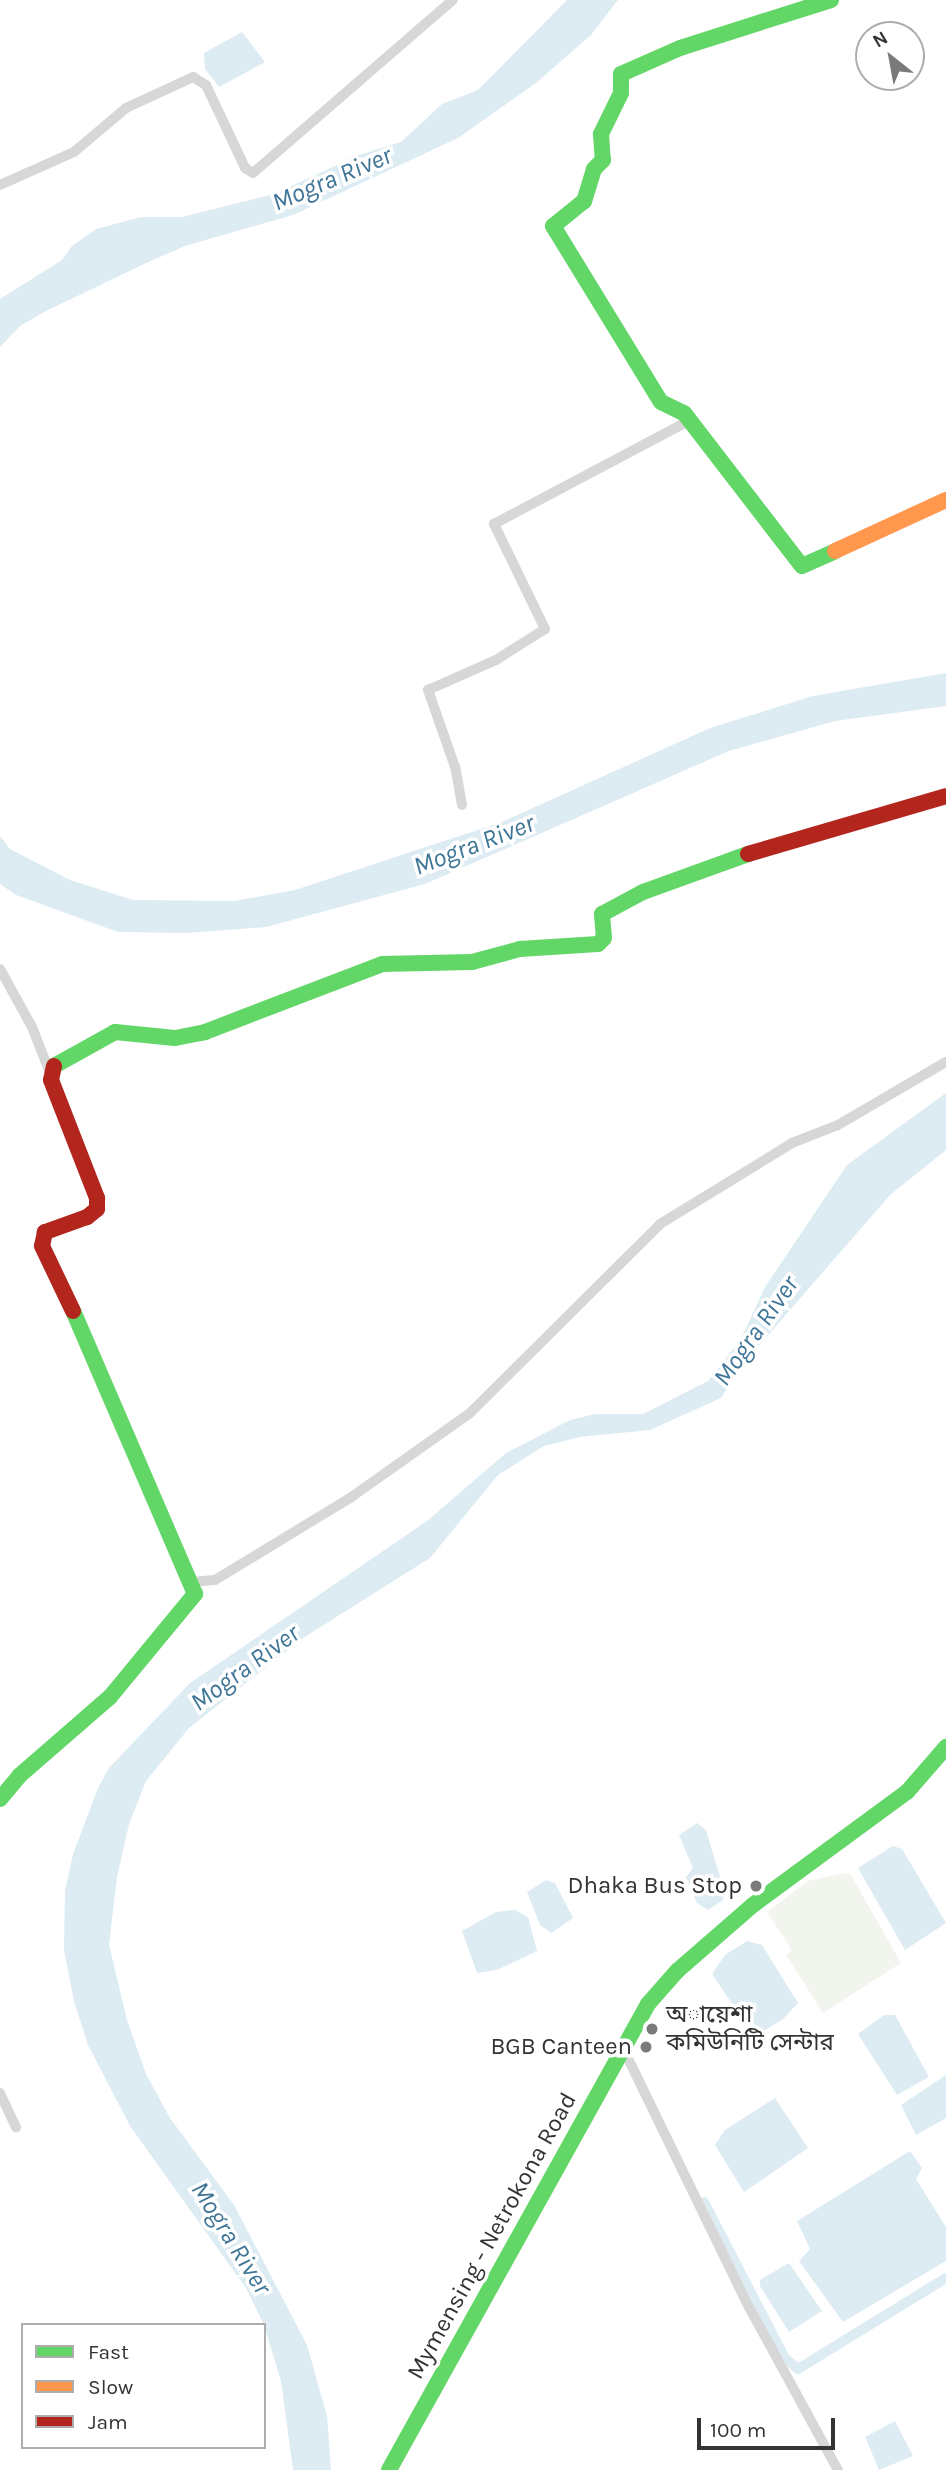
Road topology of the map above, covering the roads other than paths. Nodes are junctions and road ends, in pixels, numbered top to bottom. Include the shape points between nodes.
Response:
1 (453, 0) edge
2 (831, 0) edge
3 (0, 185) edge
4 (687, 422) junction
5 (946, 500) edge
6 (946, 796) edge
7 (461, 805) dead end
8 (0, 969) edge
9 (946, 1062) edge
10 (50, 1073) junction
11 (191, 1582) junction
12 (946, 1747) edge
13 (0, 1799) edge
14 (622, 2046) junction
15 (0, 2093) edge
16 (16, 2127) dead end
17 (389, 2470) edge
18 (838, 2470) edge

1 - 3 street via 253,173 245,168 206,85 193,77 126,108 74,152
2 - 4 street via 680,48 621,74 621,93 601,134 603,160 594,169 584,201 553,226 558,242 637,370 660,402 684,413
4 - 5 street via 802,566
4 - 7 street via 494,524 545,629 496,660 428,690 455,767
6 - 10 street via 762,849 643,892 602,914 604,938 598,944 520,949 472,962 382,964 198,1034 175,1038 115,1032 55,1064
8 - 10 street via 32,1027
9 - 11 street via 838,1125 792,1143 660,1224 470,1413 351,1498 215,1580
10 - 11 street via 97,1198 97,1209 46,1232 41,1246 118,1408
11 - 13 street via 195,1594 191,1602 110,1697 19,1776
12 - 14 street, Mymensing - Netrokona Road via 890,1805 711,1939 648,2004
14 - 17 street, Mymensing - Netrokona Road
14 - 18 street via 731,2273
15 - 16 street

